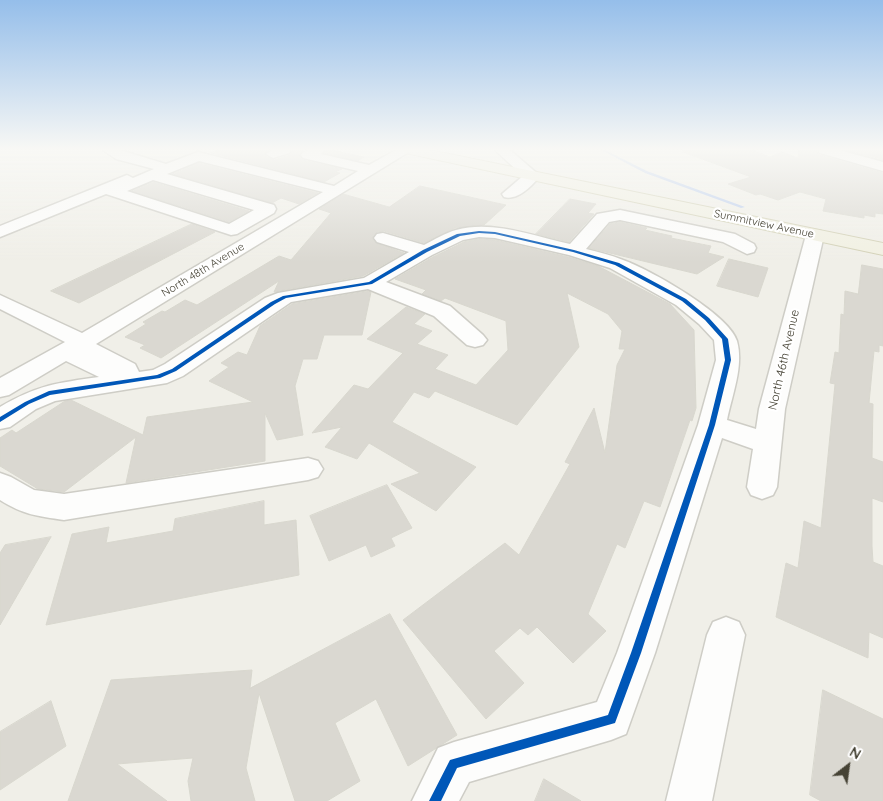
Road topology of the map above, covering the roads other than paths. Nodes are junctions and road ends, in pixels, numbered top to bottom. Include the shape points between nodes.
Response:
1 (114, 187) edge
2 (122, 187) edge
3 (204, 187) edge
4 (322, 187) edge
5 (342, 187) edge
6 (518, 187) edge
7 (587, 187) edge
8 (336, 191) junction
9 (510, 194) dead end
10 (263, 212) junction
11 (289, 219) junction
12 (0, 232) edge
13 (815, 235) junction
14 (383, 238) dead end
15 (747, 248) dead end
16 (883, 248) edge
17 (426, 251) junction
18 (574, 251) junction
19 (370, 283) junction
20 (0, 301) edge
21 (475, 340) dead end
22 (74, 347) junction
23 (129, 382) junction
24 (0, 389) edge
25 (0, 420) edge
26 (712, 425) junction
27 (767, 443) junction
28 (308, 469) dead end
29 (0, 485) edge
30 (762, 488) dead end
31 (726, 635) dead end
32 (435, 801) edge
33 (689, 801) edge

1 - 12 street
2 - 10 street via 112,192 231,230
3 - 10 street via 268,209
4 - 8 street
5 - 8 street, North 48th Avenue
6 - 9 street
7 - 13 main road, Summitview Avenue
8 - 11 street, North 48th Avenue
10 - 11 street
11 - 22 street, North 48th Avenue
13 - 16 main road, Summitview Avenue
13 - 27 street, North 46th Avenue via 772,409
14 - 17 street
15 - 18 street via 729,238 620,215 603,218
17 - 18 street via 459,235 479,232
17 - 19 street
18 - 26 street via 617,264 684,300 725,339 728,360
19 - 21 street via 442,311
19 - 23 street via 285,297 174,370 158,377
20 - 22 street
22 - 23 street
22 - 24 street, North 48th Avenue
23 - 25 street via 49,393
26 - 27 street
26 - 32 street via 611,720 454,764
27 - 30 street, North 46th Avenue
28 - 29 street via 64,507 28,502
31 - 33 street

